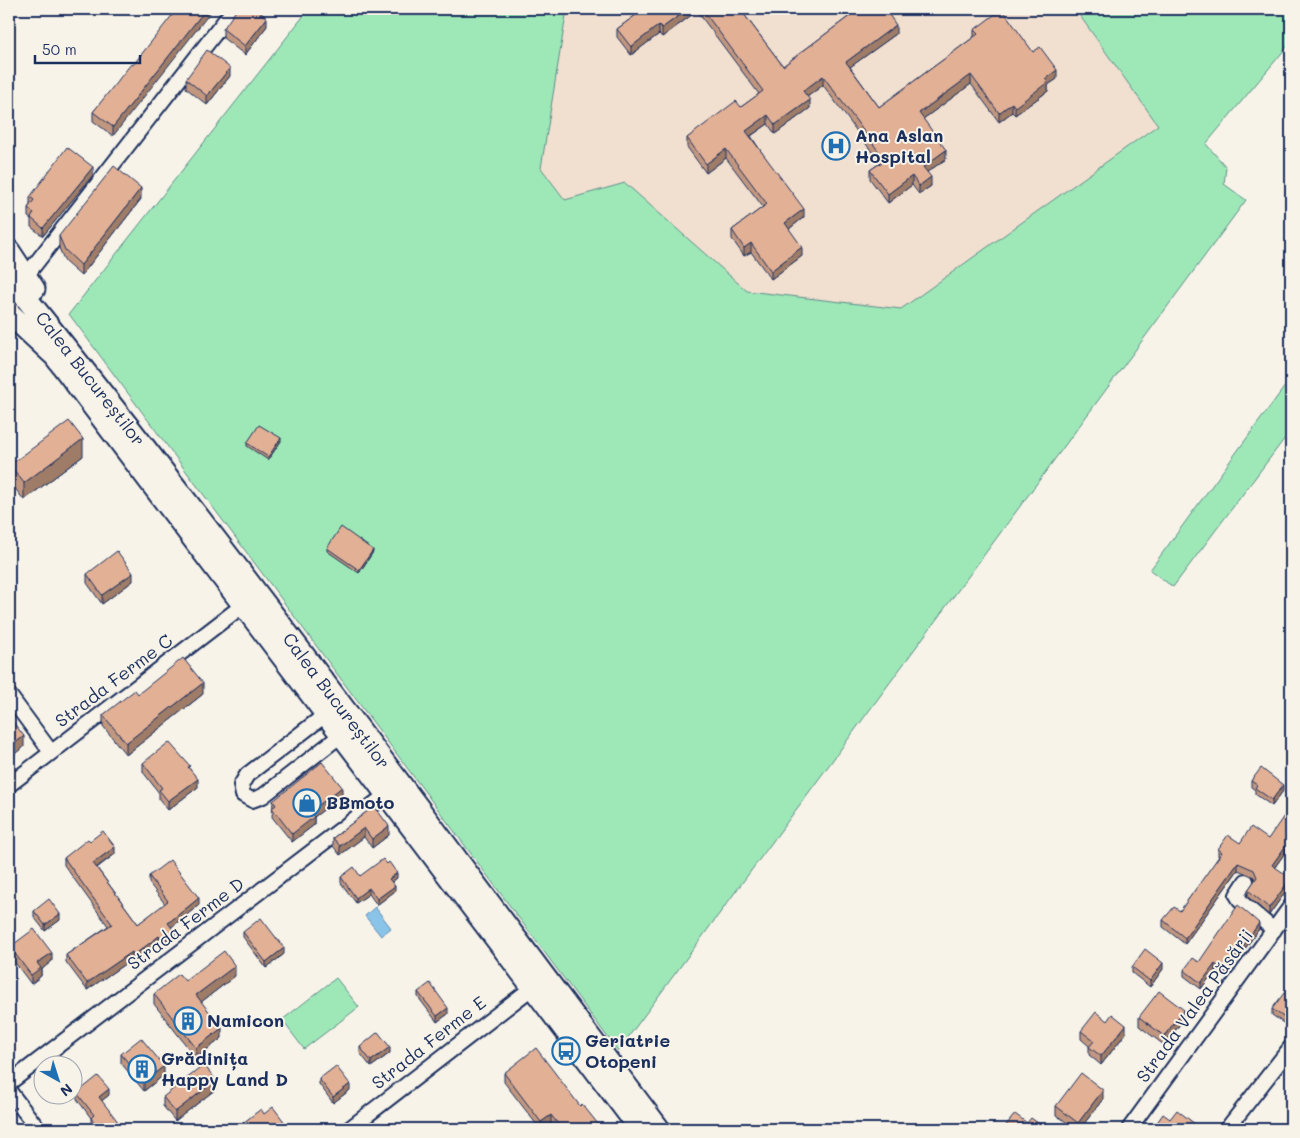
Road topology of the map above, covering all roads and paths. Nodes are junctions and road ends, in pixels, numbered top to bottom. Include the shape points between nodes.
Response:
1 (234, 9) edge
2 (9, 251) edge
3 (17, 276) edge
4 (9, 300) edge
5 (9, 313) edge
6 (59, 350) junction
7 (242, 606) junction
8 (9, 695) edge
9 (325, 715) junction
10 (341, 735) junction
11 (51, 752) junction
12 (9, 785) edge
13 (386, 795) junction
14 (1246, 881) dead end
15 (1291, 906) edge
16 (1274, 930) junction
17 (532, 987) junction
18 (1291, 1048) edge
19 (9, 1083) edge
20 (9, 1090) edge
21 (38, 1129) edge
22 (349, 1129) edge
23 (640, 1129) edge
24 (659, 1129) edge
25 (1129, 1129) edge
26 (1227, 1129) edge

1 - 3 street
2 - 3 highway
3 - 6 highway
4 - 6 highway, Calea Bucureștilor
5 - 6 highway
6 - 7 highway, Calea Bucureștilor
6 - 24 highway, Calea Bucureștilor via 265,606
7 - 9 highway, Calea Bucureștilor
7 - 11 street, Strada Ferme C
8 - 11 street
9 - 10 highway, Calea Bucureștilor
9 - 10 street via 247,775 240,785 243,795 252,800 263,796
10 - 13 highway, Calea Bucureștilor
11 - 12 street, Strada Ferme C
13 - 17 highway, Calea Bucureștilor
13 - 19 street, Strada Ferme D
14 - 16 street via 1237,896
15 - 16 street, Strada Valea Păsării
16 - 25 street, Strada Valea Păsării
17 - 22 street, Strada Ferme E
17 - 23 highway, Calea Bucureștilor
18 - 26 street
20 - 21 street

